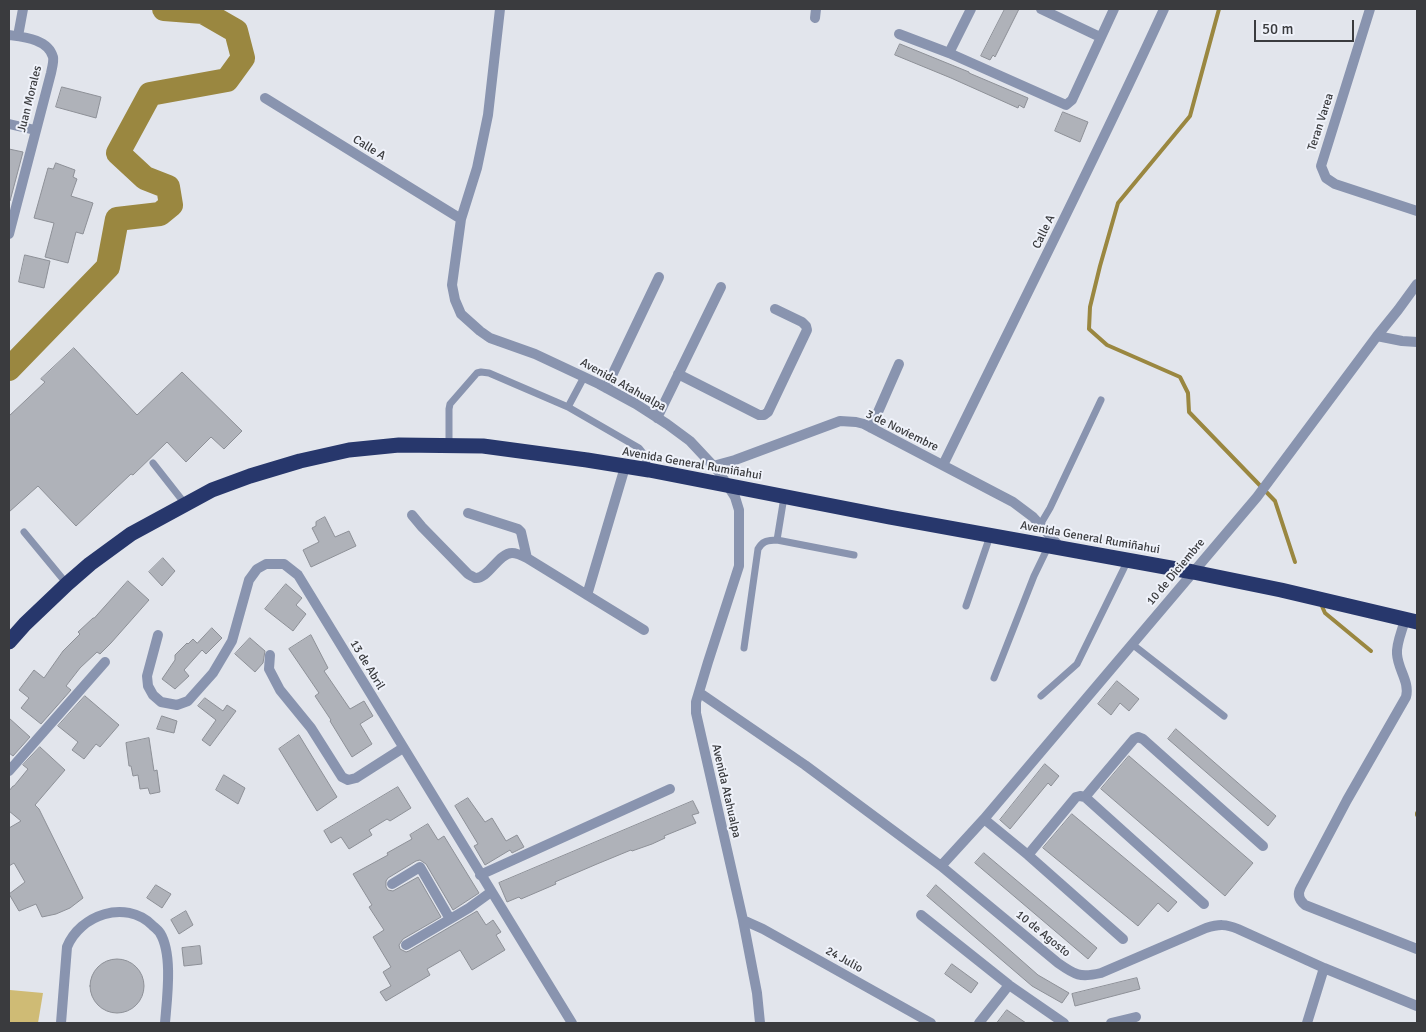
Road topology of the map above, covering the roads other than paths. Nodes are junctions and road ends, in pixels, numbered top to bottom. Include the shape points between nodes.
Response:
1 (23, 9) edge
2 (500, 9) edge
3 (971, 9) edge
4 (1041, 9) edge
5 (1114, 9) edge
6 (1164, 9) edge
7 (1370, 9) edge
8 (899, 34) dead end
9 (13, 35) edge
10 (1100, 37) junction
11 (949, 53) junction
12 (265, 98) dead end
13 (9, 124) edge
14 (35, 130) junction
15 (1417, 211) edge
16 (461, 219) junction
17 (9, 234) edge
18 (659, 277) dead end
19 (1417, 284) edge
20 (722, 287) dead end
21 (775, 309) dead end
22 (1376, 336) junction
23 (1417, 342) edge
24 (899, 364) dead end
25 (678, 374) junction
26 (584, 377) junction
27 (606, 388) junction
28 (1101, 400) dead end
29 (568, 407) junction
30 (657, 418) junction
31 (871, 428) junction
32 (449, 445) junction
33 (153, 463) dead end
34 (943, 465) junction
35 (713, 466) junction
36 (625, 467) junction
37 (649, 470) junction
38 (727, 485) junction
39 (784, 496) junction
40 (186, 505) junction
41 (468, 513) dead end
42 (412, 515) dead end
43 (1040, 525) junction
44 (24, 532) dead end
45 (990, 535) junction
46 (777, 540) junction
47 (1054, 546) junction
48 (854, 555) dead end
49 (527, 558) junction
50 (1128, 560) junction
51 (1193, 572) junction
52 (67, 584) junction
53 (587, 595) junction
54 (966, 606) dead end
55 (1411, 621) edge
56 (644, 630) dead end
57 (158, 635) dead end
58 (9, 642) edge
59 (1132, 644) junction
60 (744, 648) dead end
61 (270, 655) dead end
62 (104, 662) dead end
63 (994, 678) dead end
64 (700, 693) junction
65 (1041, 696) dead end
66 (1224, 716) dead end
67 (403, 748) junction
68 (9, 771) edge
69 (670, 789) dead end
70 (1085, 797) junction
71 (984, 819) junction
72 (1263, 846) dead end
73 (1028, 855) junction
74 (941, 866) junction
75 (480, 875) junction
76 (392, 884) dead end
77 (491, 892) junction
78 (1204, 904) dead end
79 (921, 915) dead end
80 (450, 919) junction
81 (743, 920) junction
82 (1124, 939) dead end
83 (406, 945) dead end
84 (1417, 950) edge
85 (1324, 968) junction
86 (1009, 984) junction
87 (1417, 1006) edge
88 (1136, 1017) dead end
89 (61, 1023) edge
90 (165, 1023) edge
91 (572, 1023) edge
92 (760, 1023) edge
93 (931, 1023) edge
94 (979, 1023) edge
95 (1064, 1023) edge
96 (1111, 1023) edge
97 (1308, 1023) edge

1 - 9 street
2 - 16 street, Avenida Atahualpa via 488,114 477,168
3 - 11 street
4 - 10 street
5 - 10 street
6 - 34 street, Calle A
7 - 15 street, Teran Varea via 1321,166 1326,178 1335,184
8 - 11 street
9 - 14 street, Juan Morales via 40,42 54,58
10 - 11 street via 1072,100 1066,105
12 - 16 street, Calle A
13 - 14 street
14 - 17 street, Juan Morales
16 - 26 street, Avenida Atahualpa via 452,285 461,314 490,338
18 - 27 street
19 - 22 street, 10 de Diciembre
20 - 25 street
21 - 25 street via 802,322 807,330 764,415
22 - 23 street
22 - 51 street, 10 de Diciembre via 1272,478
24 - 31 street
25 - 30 street
26 - 27 street, Avenida Atahualpa
26 - 29 lane
27 - 30 street, Avenida Atahualpa
28 - 43 lane
29 - 32 lane via 489,373 477,373 450,404
29 - 37 lane via 639,448
30 - 35 street, Avenida Atahualpa via 690,441
31 - 34 street, 3 de Noviembre
31 - 35 street, 3 de Noviembre via 856,422 840,421
32 - 36 highway, Avenida General Rumiñahui via 518,450
32 - 40 highway, Avenida General Rumiñahui via 349,450 300,461 250,476
33 - 40 lane
34 - 43 street, 3 de Noviembre via 1014,502
35 - 38 street, Avenida Atahualpa
36 - 37 highway, Avenida General Rumiñahui
36 - 53 street
37 - 38 highway, Avenida General Rumiñahui
38 - 39 highway, Avenida General Rumiñahui
38 - 64 street, Avenida Atahualpa via 739,510 739,566
39 - 45 highway, Avenida General Rumiñahui
39 - 46 lane
40 - 52 highway, Avenida General Rumiñahui via 132,534
41 - 49 street via 518,529
42 - 49 street via 475,578 507,554
43 - 47 street, 3 de Noviembre
44 - 52 lane
45 - 47 highway, Avenida General Rumiñahui
45 - 54 lane
46 - 48 lane
46 - 60 lane via 765,541 758,549
47 - 50 highway, Avenida General Rumiñahui
47 - 63 lane via 1034,576
49 - 53 street
50 - 51 highway, Avenida General Rumiñahui
50 - 65 lane via 1077,664
51 - 55 highway, Avenida General Rumiñahui
51 - 59 street, 10 de Diciembre
52 - 58 highway, Avenida General Rumiñahui
53 - 56 street
55 - 84 street via 1397,654 1407,686 1406,697 1300,888 1299,899 1305,905
57 - 67 street, 13 de Abril via 147,676 148,686 152,695 161,702 177,705 188,701 213,673 232,641 249,580 257,569 266,564 284,564 298,575
59 - 66 lane
59 - 71 street, 10 de Diciembre
61 - 67 street via 269,669 280,690 311,728 342,777 348,780 356,778
62 - 68 street
64 - 74 street, 10 de Agosto via 805,765
64 - 81 street, Avenida Atahualpa via 696,713
67 - 75 street, 13 de Abril
69 - 75 street
70 - 72 street via 1138,737
70 - 73 street via 1076,797
70 - 78 street
71 - 73 street
71 - 74 street, 10 de Diciembre
73 - 82 street
74 - 85 street, 10 de Agosto via 1058,963 1079,976 1101,973 1218,924 1238,929
75 - 77 street, 13 de Abril
76 - 80 street via 420,867
77 - 80 street
77 - 91 street, 13 de Abril
79 - 86 street
80 - 83 street
81 - 92 street, Avenida Atahualpa
81 - 93 street, 24 Julio
85 - 87 street, 10 de Agosto
85 - 97 street
86 - 94 street
86 - 95 street
88 - 96 street
89 - 90 street via 71,938 93,918 117,912 146,919 160,932 167,953

